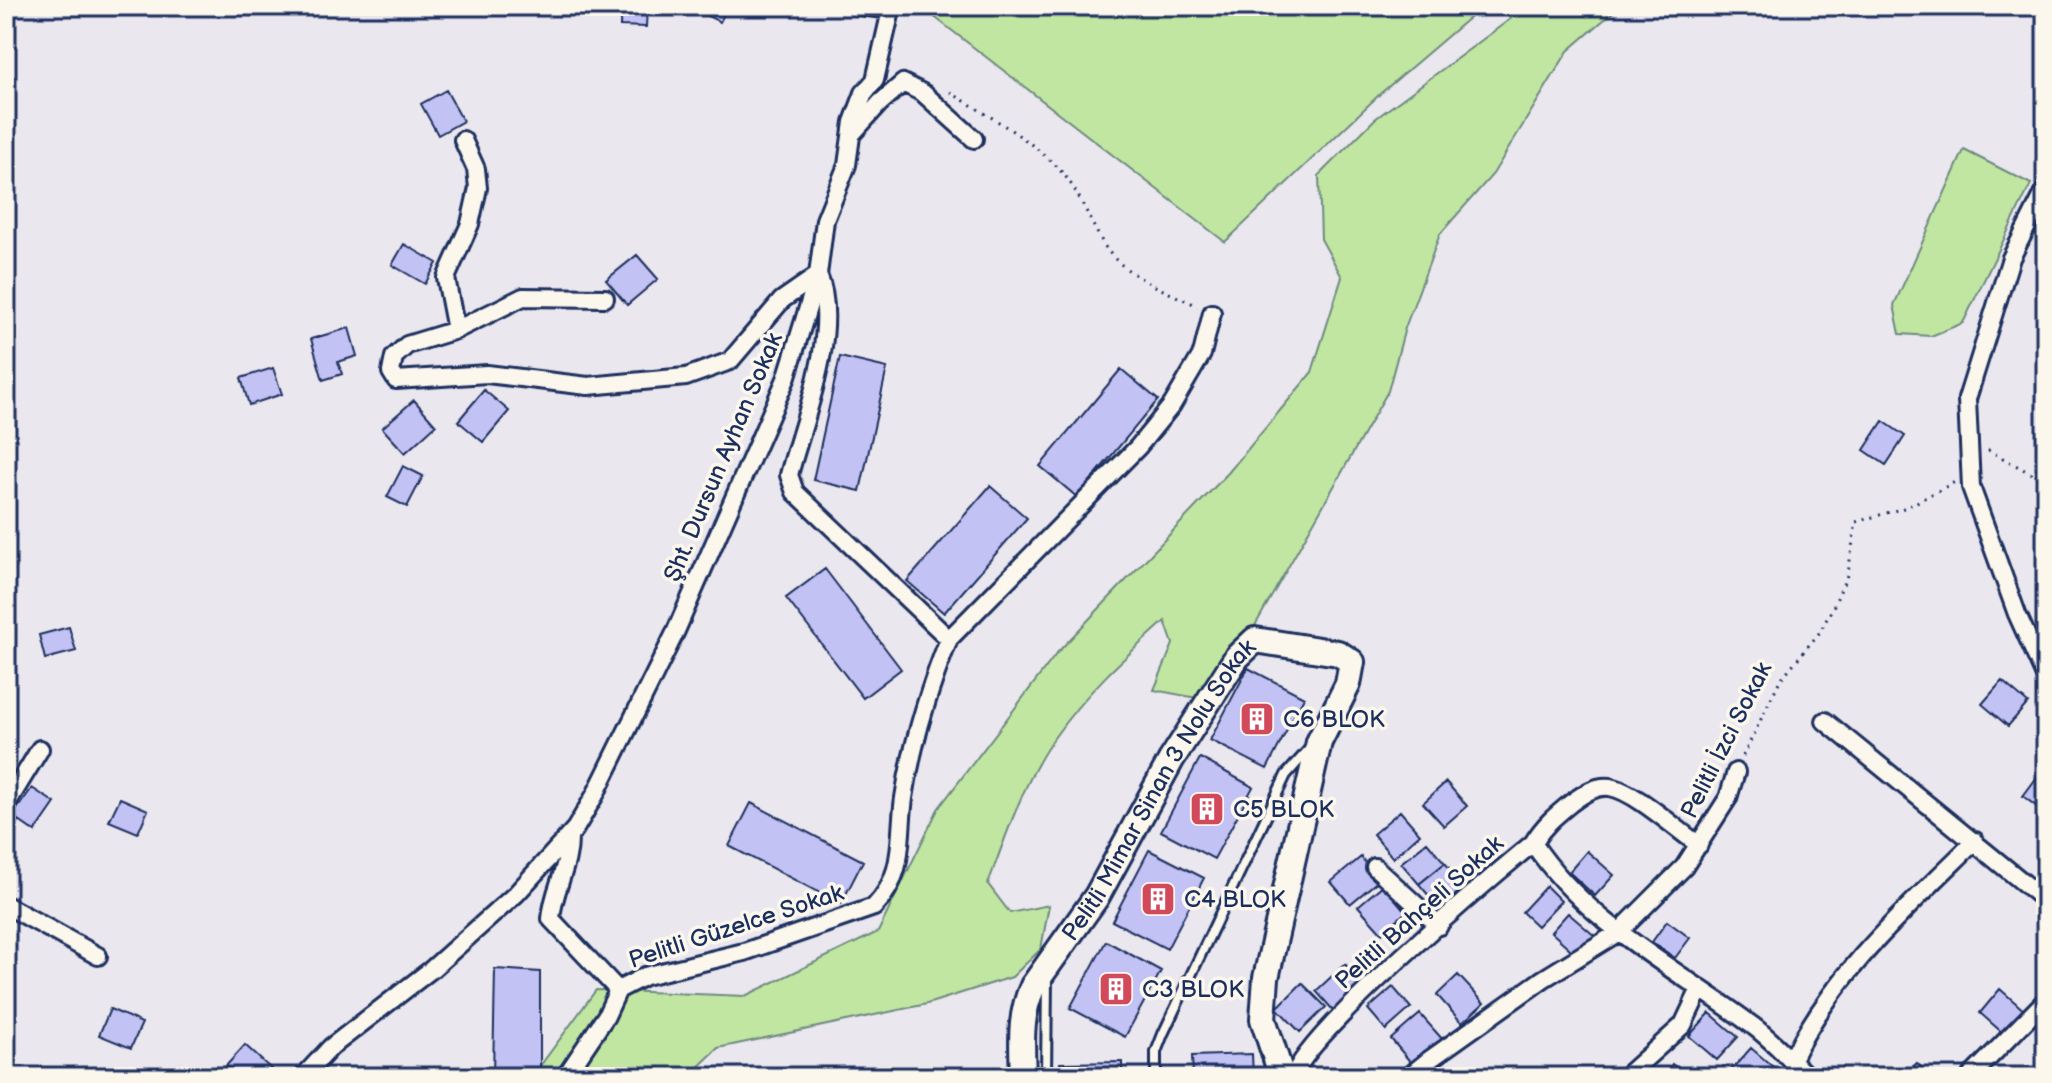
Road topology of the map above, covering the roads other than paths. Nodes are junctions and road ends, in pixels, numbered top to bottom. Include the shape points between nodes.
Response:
1 (861, 6) edge
2 (891, 8) edge
3 (852, 134) junction
4 (974, 139) dead end
5 (463, 140) dead end
6 (2046, 189) edge
7 (818, 275) junction
8 (605, 298) dead end
9 (1212, 313) road end
10 (456, 330) junction
11 (949, 639) junction
12 (2046, 678) edge
13 (1825, 721) dead end
14 (1319, 742) junction
15 (40, 749) dead end
16 (1736, 772) road end
17 (6, 805) edge
18 (569, 836) junction
19 (1975, 841) junction
20 (1533, 843) junction
21 (1699, 845) junction
22 (1375, 867) dead end
23 (2046, 901) edge
24 (6, 905) edge
25 (1439, 926) junction
26 (1619, 932) junction
27 (98, 956) dead end
28 (1047, 968) junction
29 (618, 990) junction
30 (1699, 991) junction
31 (2046, 1000) edge
32 (1791, 1061) junction
33 (1411, 1076) edge
34 (303, 1077) edge
35 (565, 1077) edge
36 (1023, 1077) edge
37 (1046, 1077) edge
38 (1156, 1077) edge
39 (1282, 1077) edge
40 (1294, 1077) edge
41 (1625, 1077) edge
42 (1808, 1077) edge
43 (1970, 1077) edge

1 - 2 street
2 - 3 street, Şht. Dursun Ayhan Sokak via 875,80 864,93
3 - 4 street via 903,83 923,93
3 - 7 street, Şht. Dursun Ayhan Sokak via 847,165 825,220
5 - 10 street via 478,188 470,224 446,278
6 - 12 street via 2011,258 1967,399 1971,487
7 - 10 street via 782,300 730,361 686,377 588,386 502,374 396,380 391,372 394,357 407,345
7 - 11 street via 827,295 825,335 789,475 795,492
7 - 18 street, Şht. Dursun Ayhan Sokak via 786,379 681,619 595,795
8 - 10 street via 523,297
9 - 11 street, Pelitli Güzelce Sokak via 1202,354 1172,405 1138,447
11 - 29 street, Pelitli Güzelce Sokak via 932,682 904,799 898,872 874,907 744,952 645,976
13 - 19 street
14 - 28 street, Pelitli Mimar Sinan 3 Nolu Sokak via 1348,684 1352,662 1338,653 1255,640 1237,657 1171,760 1097,896
14 - 38 lane via 1303,752 1286,775 1163,1034 1156,1052
14 - 39 street, Pelitli Mimar Sinan 3 Nolu Sokak via 1266,978 1263,1019
15 - 17 street
16 - 21 street, Pelitli İzci Sokak via 1728,798
18 - 29 street, Şht. Dursun Ayhan Sokak via 570,856 552,901 551,919
18 - 34 street, Şht. Dursun Ayhan Sokak via 516,894 432,969 331,1047
19 - 23 street
19 - 32 street via 1870,945 1806,1030
20 - 21 street via 1544,824 1575,800 1589,790 1610,787
20 - 25 street, Pelitli Bahçeli Sokak
20 - 26 street, Pelitli Bahçeli Sokak via 1562,880
21 - 26 street, Pelitli İzci Sokak
22 - 25 street
24 - 27 street
25 - 40 street, Pelitli Bahçeli Sokak via 1313,1044
26 - 30 street, Pelitli Bahçeli Sokak
26 - 33 street, Pelitli İzci Sokak via 1543,979
28 - 36 street, Pelitli Mimar Sinan 3 Nolu Sokak via 1025,1002
28 - 37 lane
29 - 35 street
30 - 32 street, Pelitli Bahçeli Sokak via 1751,1024
30 - 41 street via 1683,1025
31 - 43 street
32 - 42 street, Pelitli Bahçeli Sokak

